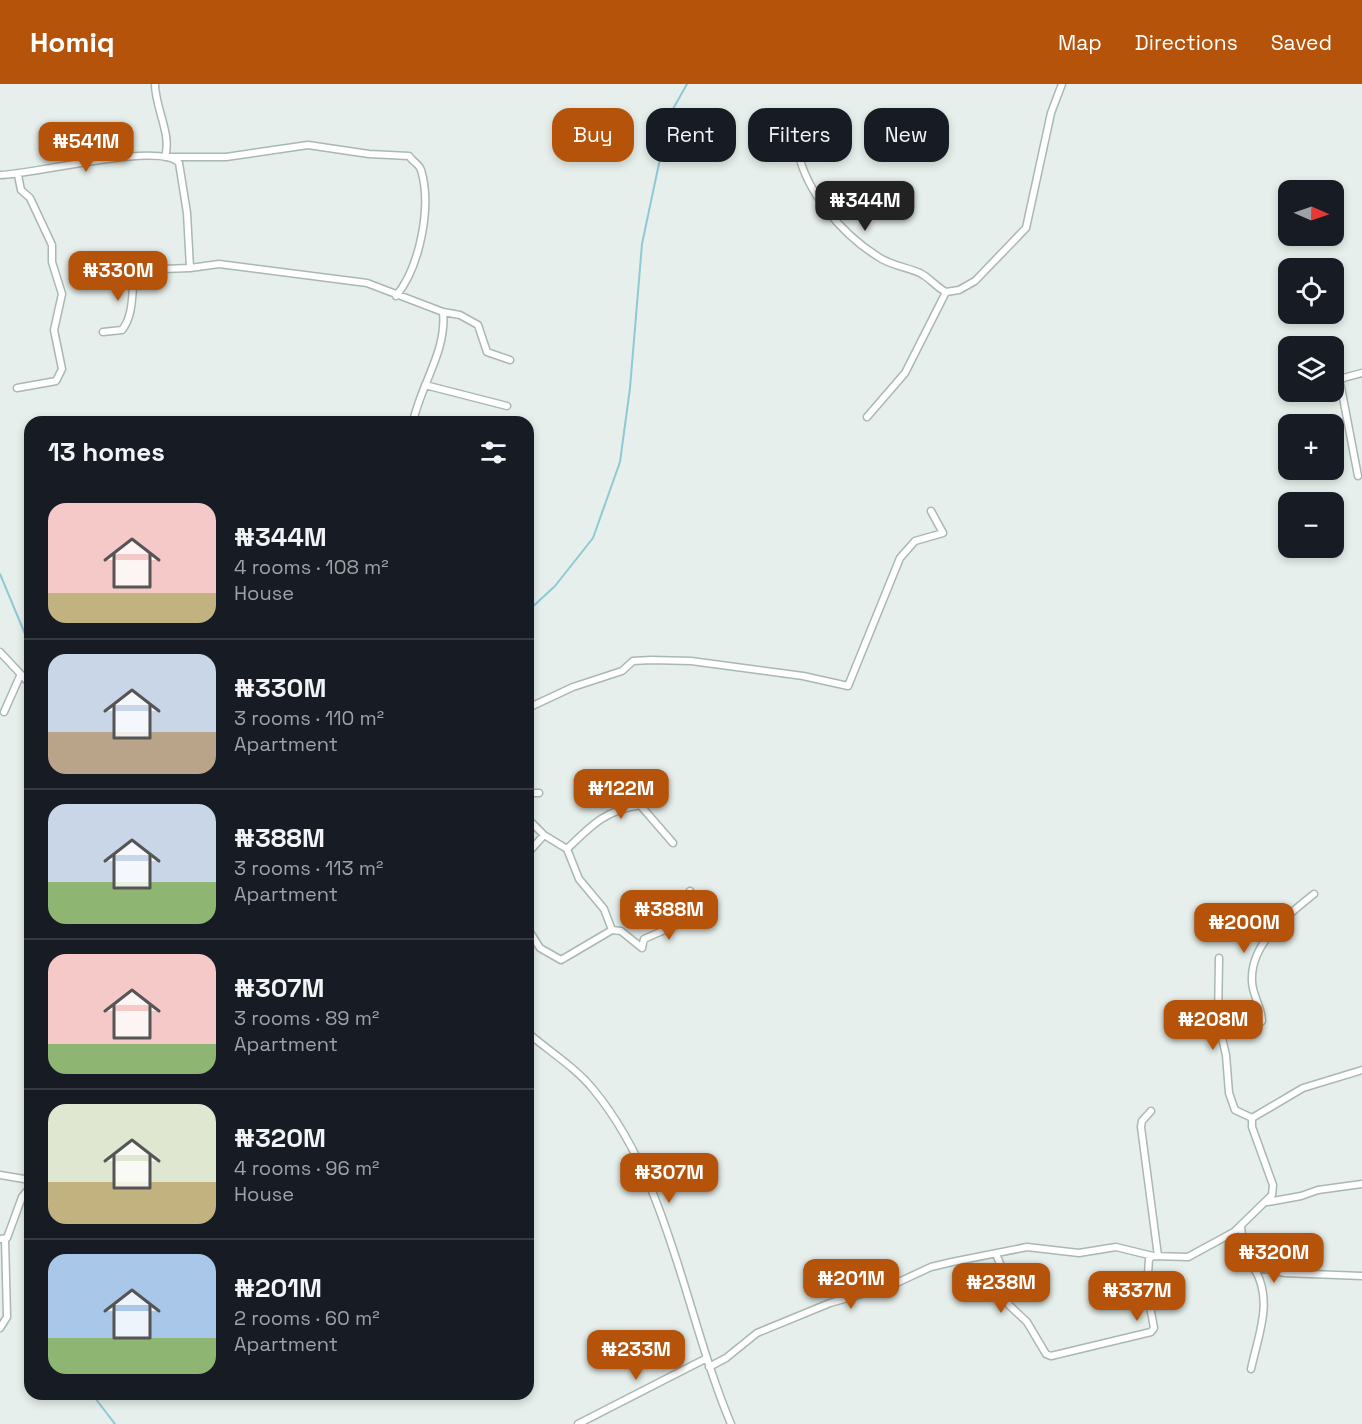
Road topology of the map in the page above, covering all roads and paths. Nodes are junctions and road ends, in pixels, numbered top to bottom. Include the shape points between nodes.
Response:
1 (155, 84) edge
2 (1062, 84) edge
3 (165, 157) junction
4 (802, 162) edge
5 (0, 175) edge
6 (18, 175) junction
7 (106, 260) dead end
8 (190, 268) junction
9 (135, 270) junction
10 (946, 292) junction
11 (396, 296) junction
12 (443, 312) junction
13 (103, 332) dead end
14 (510, 360) dead end
15 (1362, 373) edge
16 (425, 386) junction
17 (17, 388) dead end
18 (507, 406) dead end
19 (415, 416) edge
20 (867, 417) dead end
21 (1358, 476) dead end
22 (931, 511) dead end
23 (0, 652) edge
24 (20, 676) junction
25 (24, 679) edge
26 (534, 705) edge
27 (4, 712) dead end
28 (534, 793) edge
29 (539, 793) dead end
30 (534, 825) edge
31 (544, 835) junction
32 (673, 843) dead end
33 (534, 846) edge
34 (567, 849) junction
35 (690, 891) dead end
36 (1314, 894) dead end
37 (612, 930) junction
38 (534, 938) edge
39 (1219, 958) dead end
40 (1222, 1033) junction
41 (534, 1038) edge
42 (1362, 1070) edge
43 (1151, 1111) dead end
44 (1252, 1118) junction
45 (0, 1175) edge
46 (24, 1179) edge
47 (1362, 1184) edge
48 (24, 1194) edge
49 (1268, 1202) junction
50 (1241, 1225) junction
51 (2, 1239) edge
52 (996, 1254) junction
53 (1155, 1256) junction
54 (1254, 1268) junction
55 (1362, 1276) edge
56 (0, 1328) edge
57 (705, 1359) junction
58 (709, 1367) junction
59 (1251, 1369) dead end
60 (578, 1424) edge
61 (731, 1424) edge

1 - 3 street via 168,147
2 - 10 street via 1051,113 1026,228 975,281
3 - 6 street via 75,162
3 - 8 street via 179,164
3 - 11 street via 226,158 308,145 409,156 421,170 426,219 411,273
4 - 10 street via 807,179 856,240 878,258 919,273
5 - 6 street
6 - 17 street via 21,190 30,198 52,245 52,262 62,294 54,330 62,369 56,381
7 - 9 street via 116,267
8 - 9 street
8 - 11 street via 219,264 309,274 367,283
9 - 13 street via 131,316 122,330
10 - 20 street via 904,373
11 - 12 street
12 - 14 street via 460,315 478,326 488,352
12 - 16 street via 445,327
15 - 21 street via 1340,382
16 - 18 street
16 - 19 street
22 - 26 street via 943,533 915,542 900,558 848,686 691,661 651,660 633,662 622,671
23 - 24 street
24 - 25 street
24 - 27 street
28 - 29 street
30 - 31 street
31 - 33 street
31 - 34 street
32 - 34 street via 640,805 617,809
34 - 37 street via 579,879 604,909
35 - 37 street via 689,916 644,939 642,948 621,931
36 - 40 street via 1272,932 1254,961 1251,982 1262,1021 1256,1026
37 - 38 street via 561,960 540,948
39 - 40 street via 1216,999
40 - 44 street via 1229,1093 1235,1110
41 - 57 street via 592,1088 629,1141 661,1215
42 - 44 street via 1303,1088
43 - 53 street via 1141,1127
44 - 49 street via 1273,1185
45 - 46 street
47 - 49 street
48 - 51 street
49 - 50 street
50 - 53 street via 1197,1254
50 - 54 street via 1244,1255
51 - 56 street via 7,1317
52 - 53 street via 1027,1247 1079,1253 1116,1247
52 - 53 street via 1009,1305 1027,1322 1051,1356 1151,1332 1154,1328 1147,1290 1149,1259
52 - 58 street via 931,1267 890,1286 810,1311 757,1333
54 - 55 street via 1285,1274
54 - 59 street via 1263,1288 1264,1309
57 - 58 street
57 - 60 street
58 - 61 street

